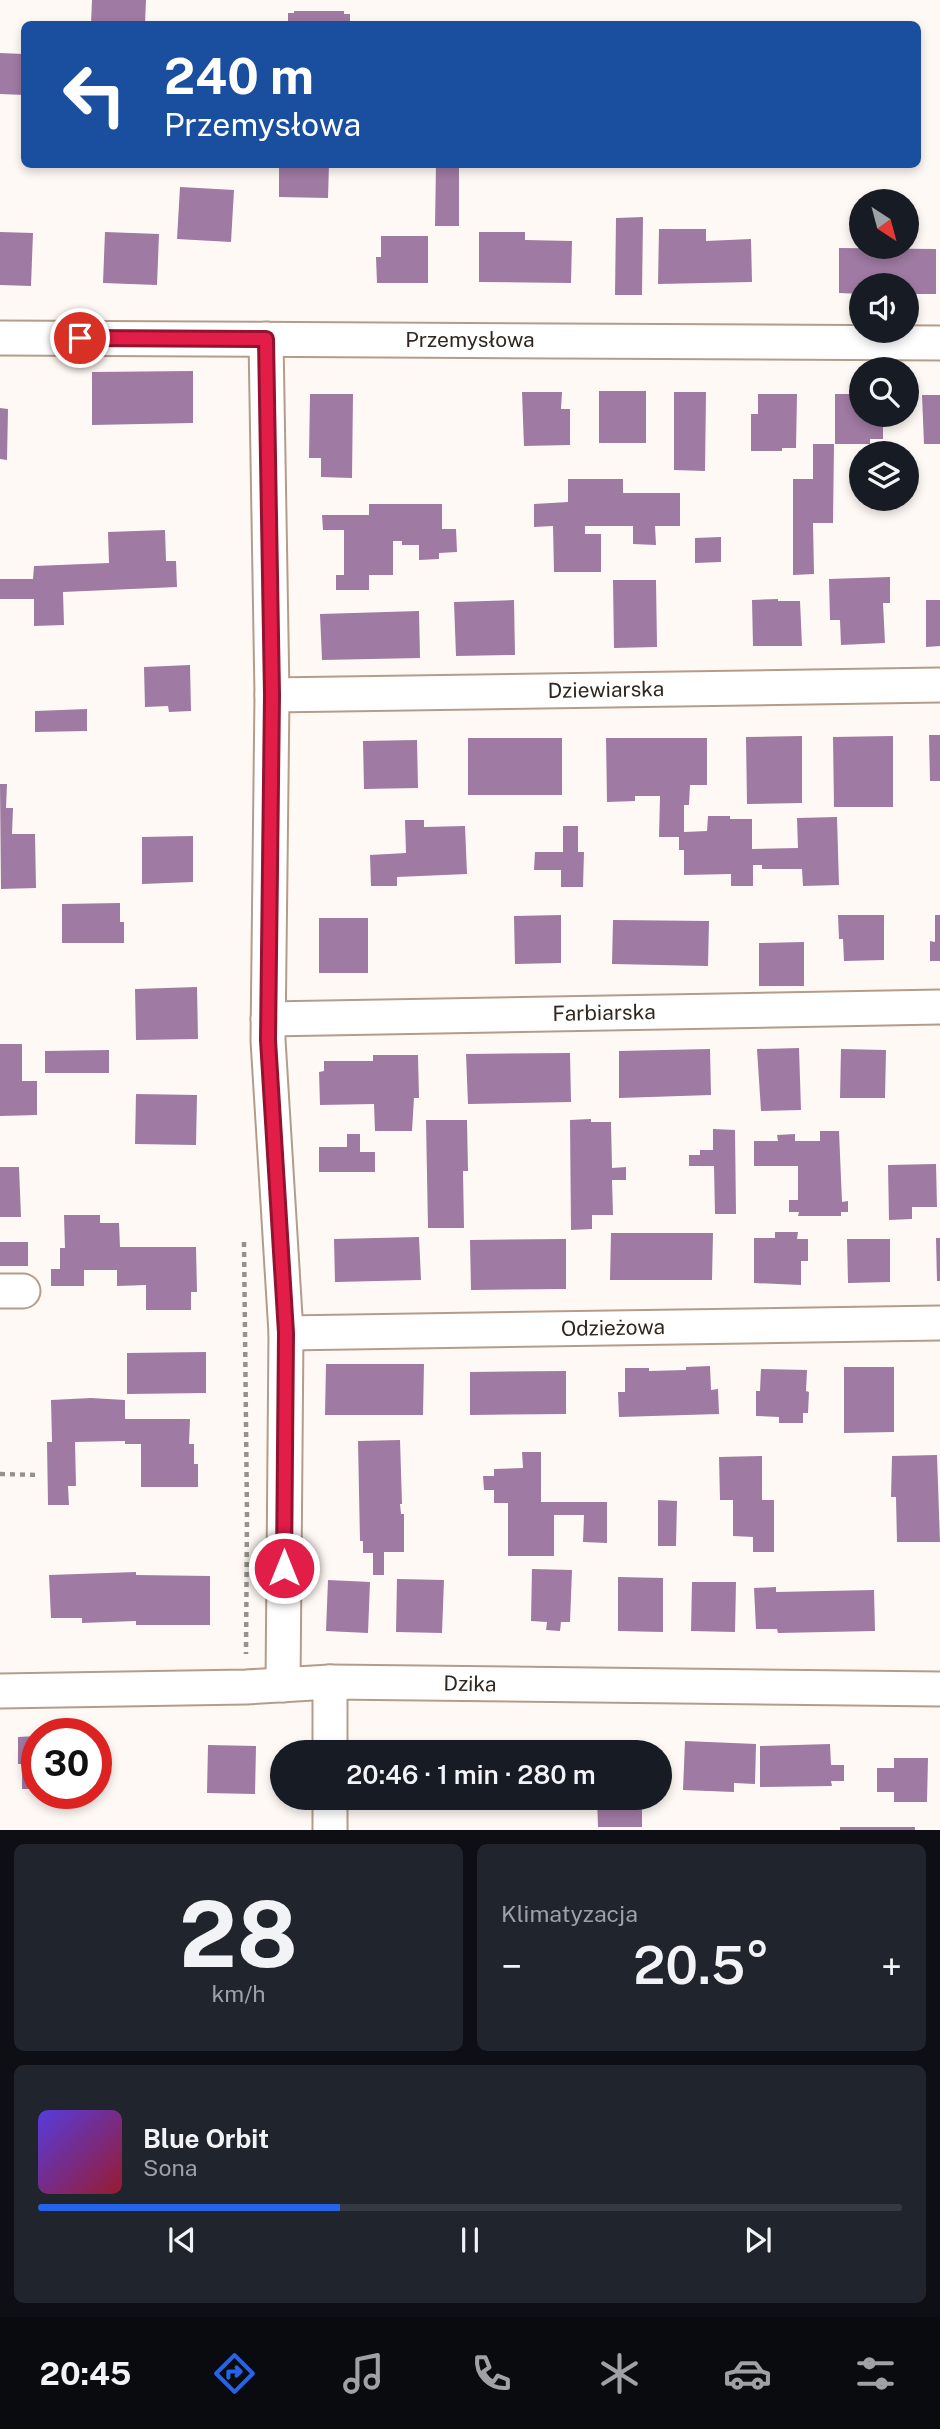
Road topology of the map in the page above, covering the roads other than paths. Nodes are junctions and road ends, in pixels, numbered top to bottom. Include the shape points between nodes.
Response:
1 (0, 338) edge
2 (266, 339) junction
3 (940, 343) edge
4 (940, 685) edge
5 (272, 695) junction
6 (940, 1007) edge
7 (268, 1019) junction
8 (940, 1323) edge
9 (286, 1333) junction
10 (330, 1682) junction
11 (283, 1685) junction
12 (940, 1689) edge
13 (0, 1691) edge
14 (330, 1740) edge
15 (330, 1810) edge
16 (330, 1830) edge

1 - 2 street, Przemysłowa
2 - 3 street, Przemysłowa
2 - 5 street
4 - 5 street, Dziewiarska
5 - 7 street
6 - 7 street, Farbiarska
7 - 9 street
8 - 9 street, Odzieżowa
9 - 11 street
10 - 11 street, Dzika
10 - 12 street, Dzika
10 - 14 street
11 - 13 street, Dzika
15 - 16 street

